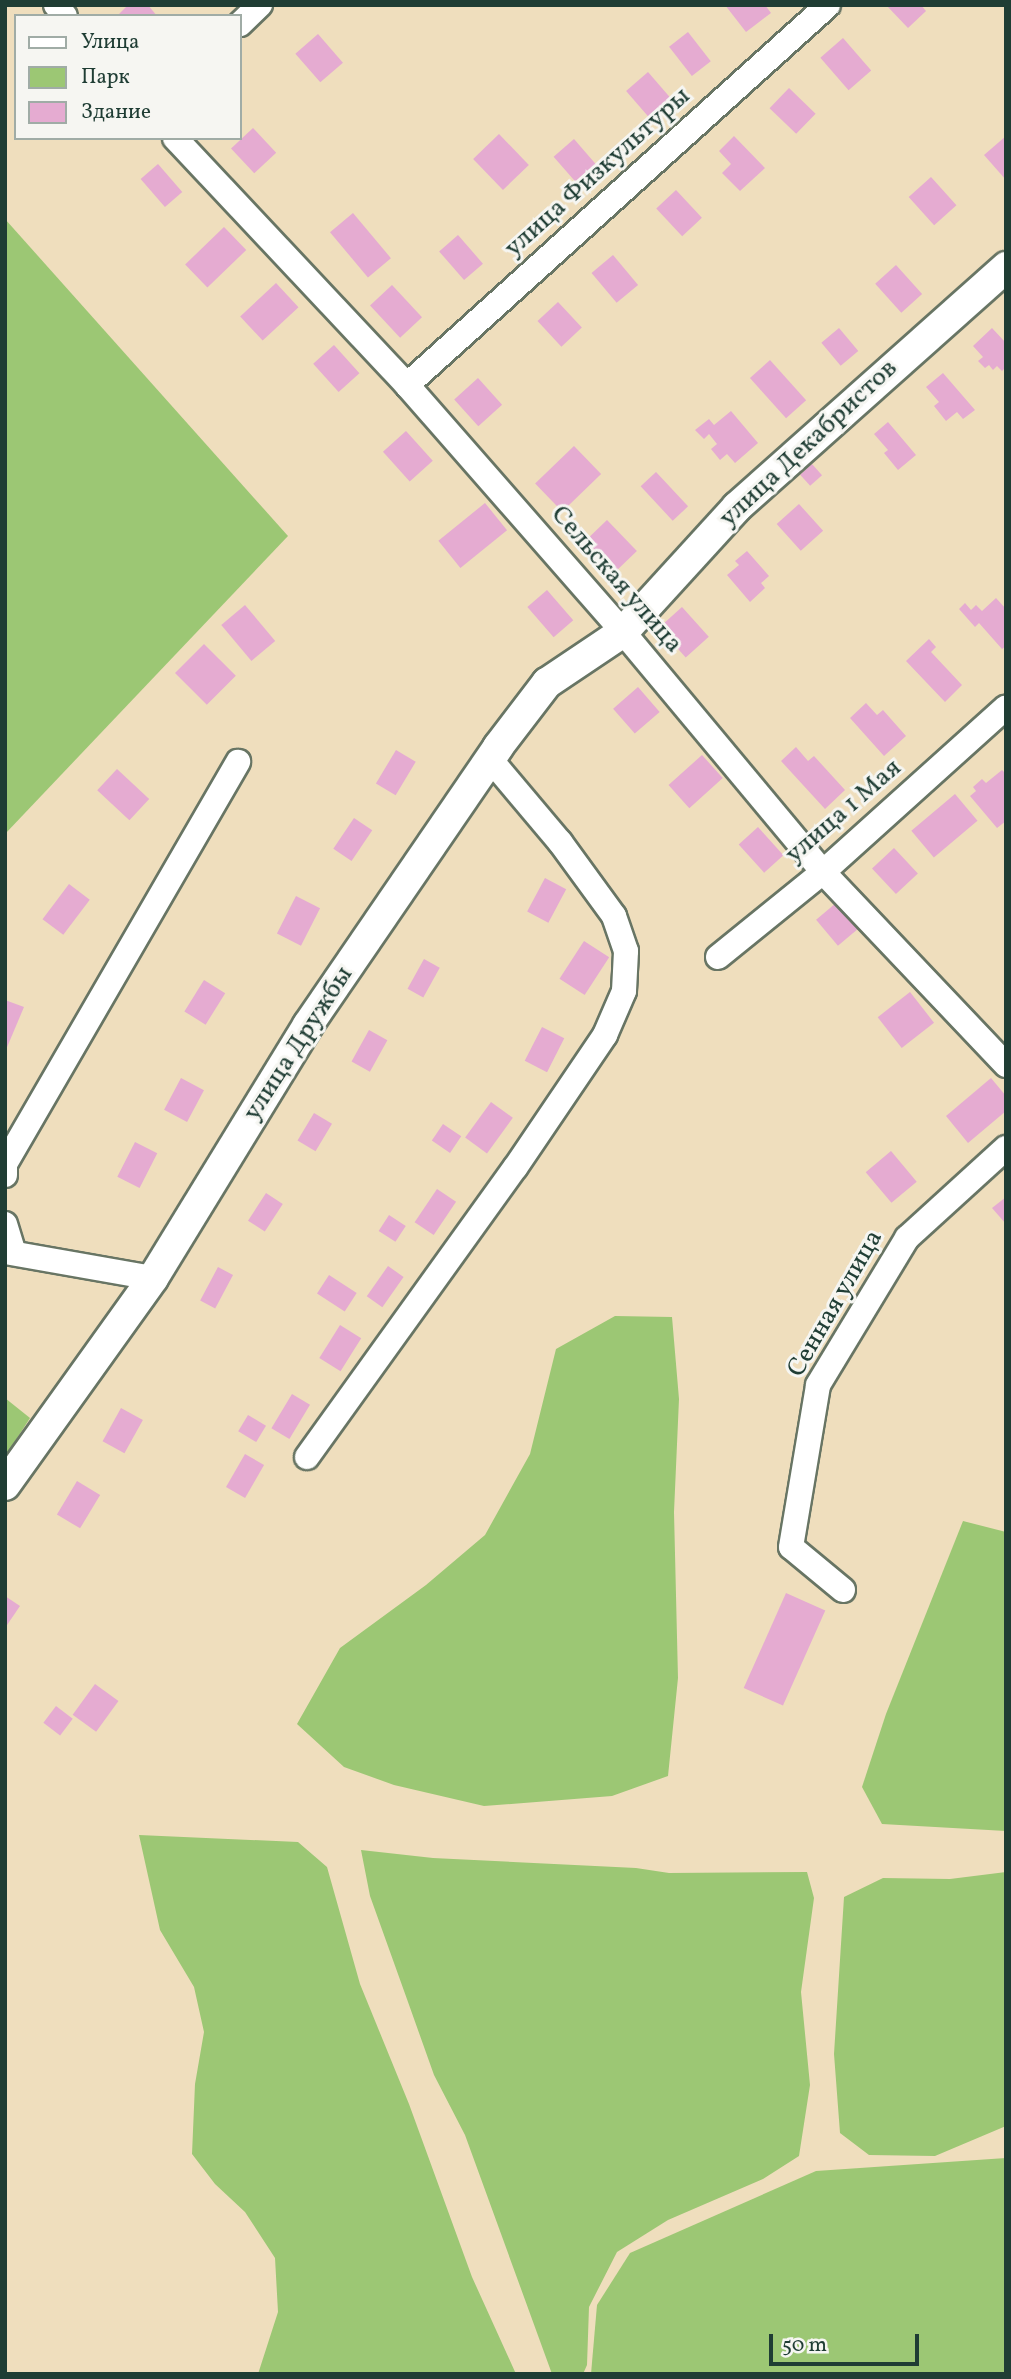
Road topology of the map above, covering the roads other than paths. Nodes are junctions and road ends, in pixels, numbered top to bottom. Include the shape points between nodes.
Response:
1 (260, 5) edge
2 (828, 5) edge
3 (242, 22) edge
4 (177, 140) edge
5 (1006, 267) edge
6 (407, 385) junction
7 (623, 632) junction
8 (1006, 708) edge
9 (490, 759) junction
10 (238, 762) dead end
11 (823, 872) junction
12 (718, 957) dead end
13 (1006, 1065) edge
14 (1006, 1148) edge
15 (5, 1175) edge
16 (5, 1224) edge
17 (10, 1253) edge
18 (153, 1278) junction
19 (307, 1457) dead end
20 (5, 1485) edge
21 (844, 1590) dead end

1 - 3 street
2 - 6 street, улица Физкультуры
4 - 6 street, Сельская улица
5 - 7 street, улица Декабристов via 737,507
6 - 7 street, Сельская улица
7 - 9 street, улица Дружбы via 547,683
7 - 11 street, Сельская улица
8 - 11 street, улица 1 Мая
9 - 18 street, улица Дружбы via 308,1025
9 - 19 street via 614,916 626,951 624,991 605,1035 583,1069
10 - 15 street via 5,1164
11 - 12 street, улица 1 Мая
11 - 13 street, Сельская улица
14 - 21 street, Сенная улица via 907,1238 818,1385 791,1547
16 - 17 street
17 - 18 street
18 - 20 street, улица Дружбы

